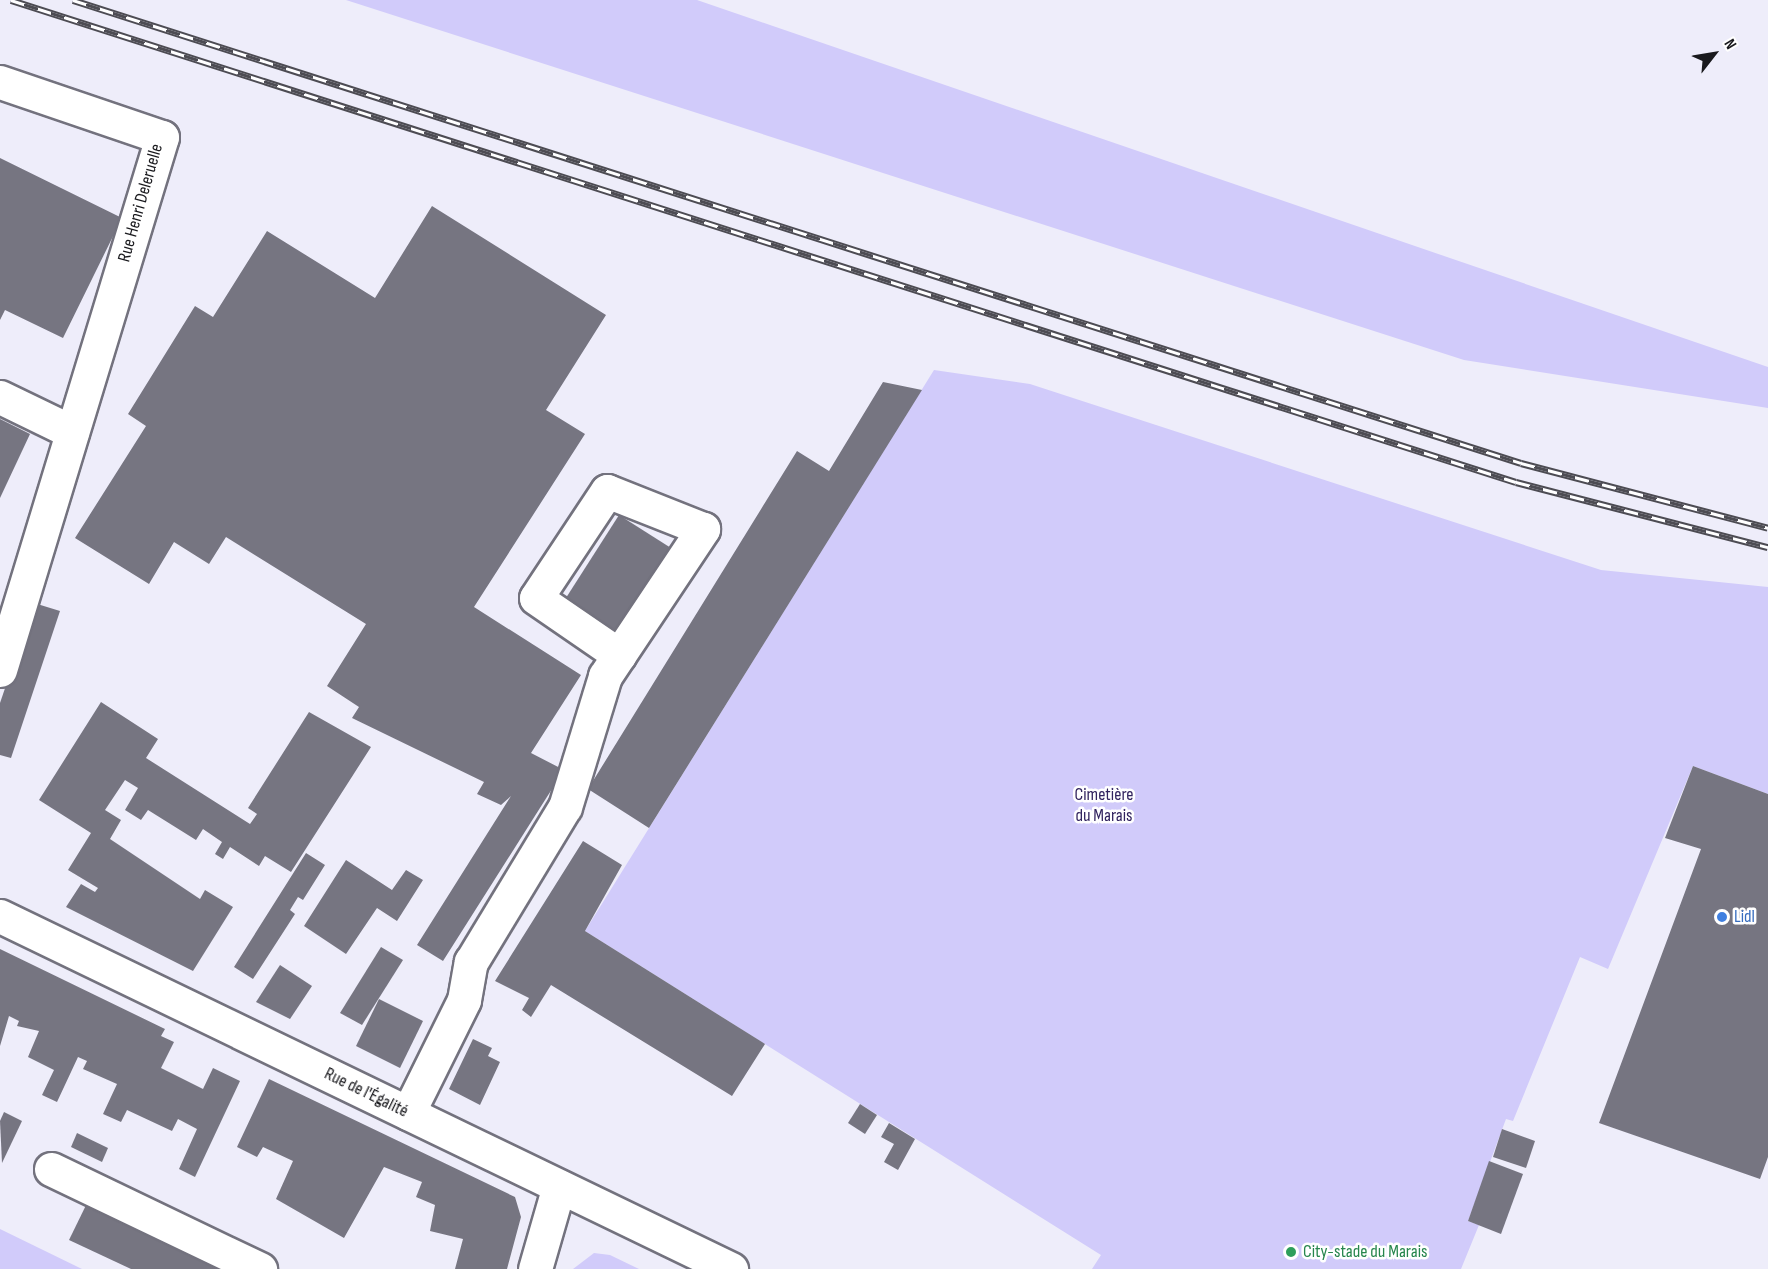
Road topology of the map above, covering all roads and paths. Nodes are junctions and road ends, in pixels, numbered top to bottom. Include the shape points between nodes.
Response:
1 (0, 82) edge
2 (0, 397) edge
3 (72, 432) junction
4 (619, 655) junction
5 (0, 670) edge
6 (0, 916) edge
7 (408, 1113) junction
8 (51, 1169) dead end
9 (559, 1186) junction
10 (260, 1269) edge
11 (535, 1269) edge
12 (731, 1269) edge

1 - 3 street, Rue Henri Deleruelle via 162,137
2 - 3 street
3 - 5 street, Rue Henri Deleruelle
4 - 4 street via 703,529 607,491 536,598
4 - 7 street via 605,676 565,807 471,962 464,1000
6 - 7 street, Rue de l'Égalité
7 - 9 street, Rue de l'Égalité
8 - 10 street
9 - 11 street
9 - 12 street, Rue de l'Égalité

